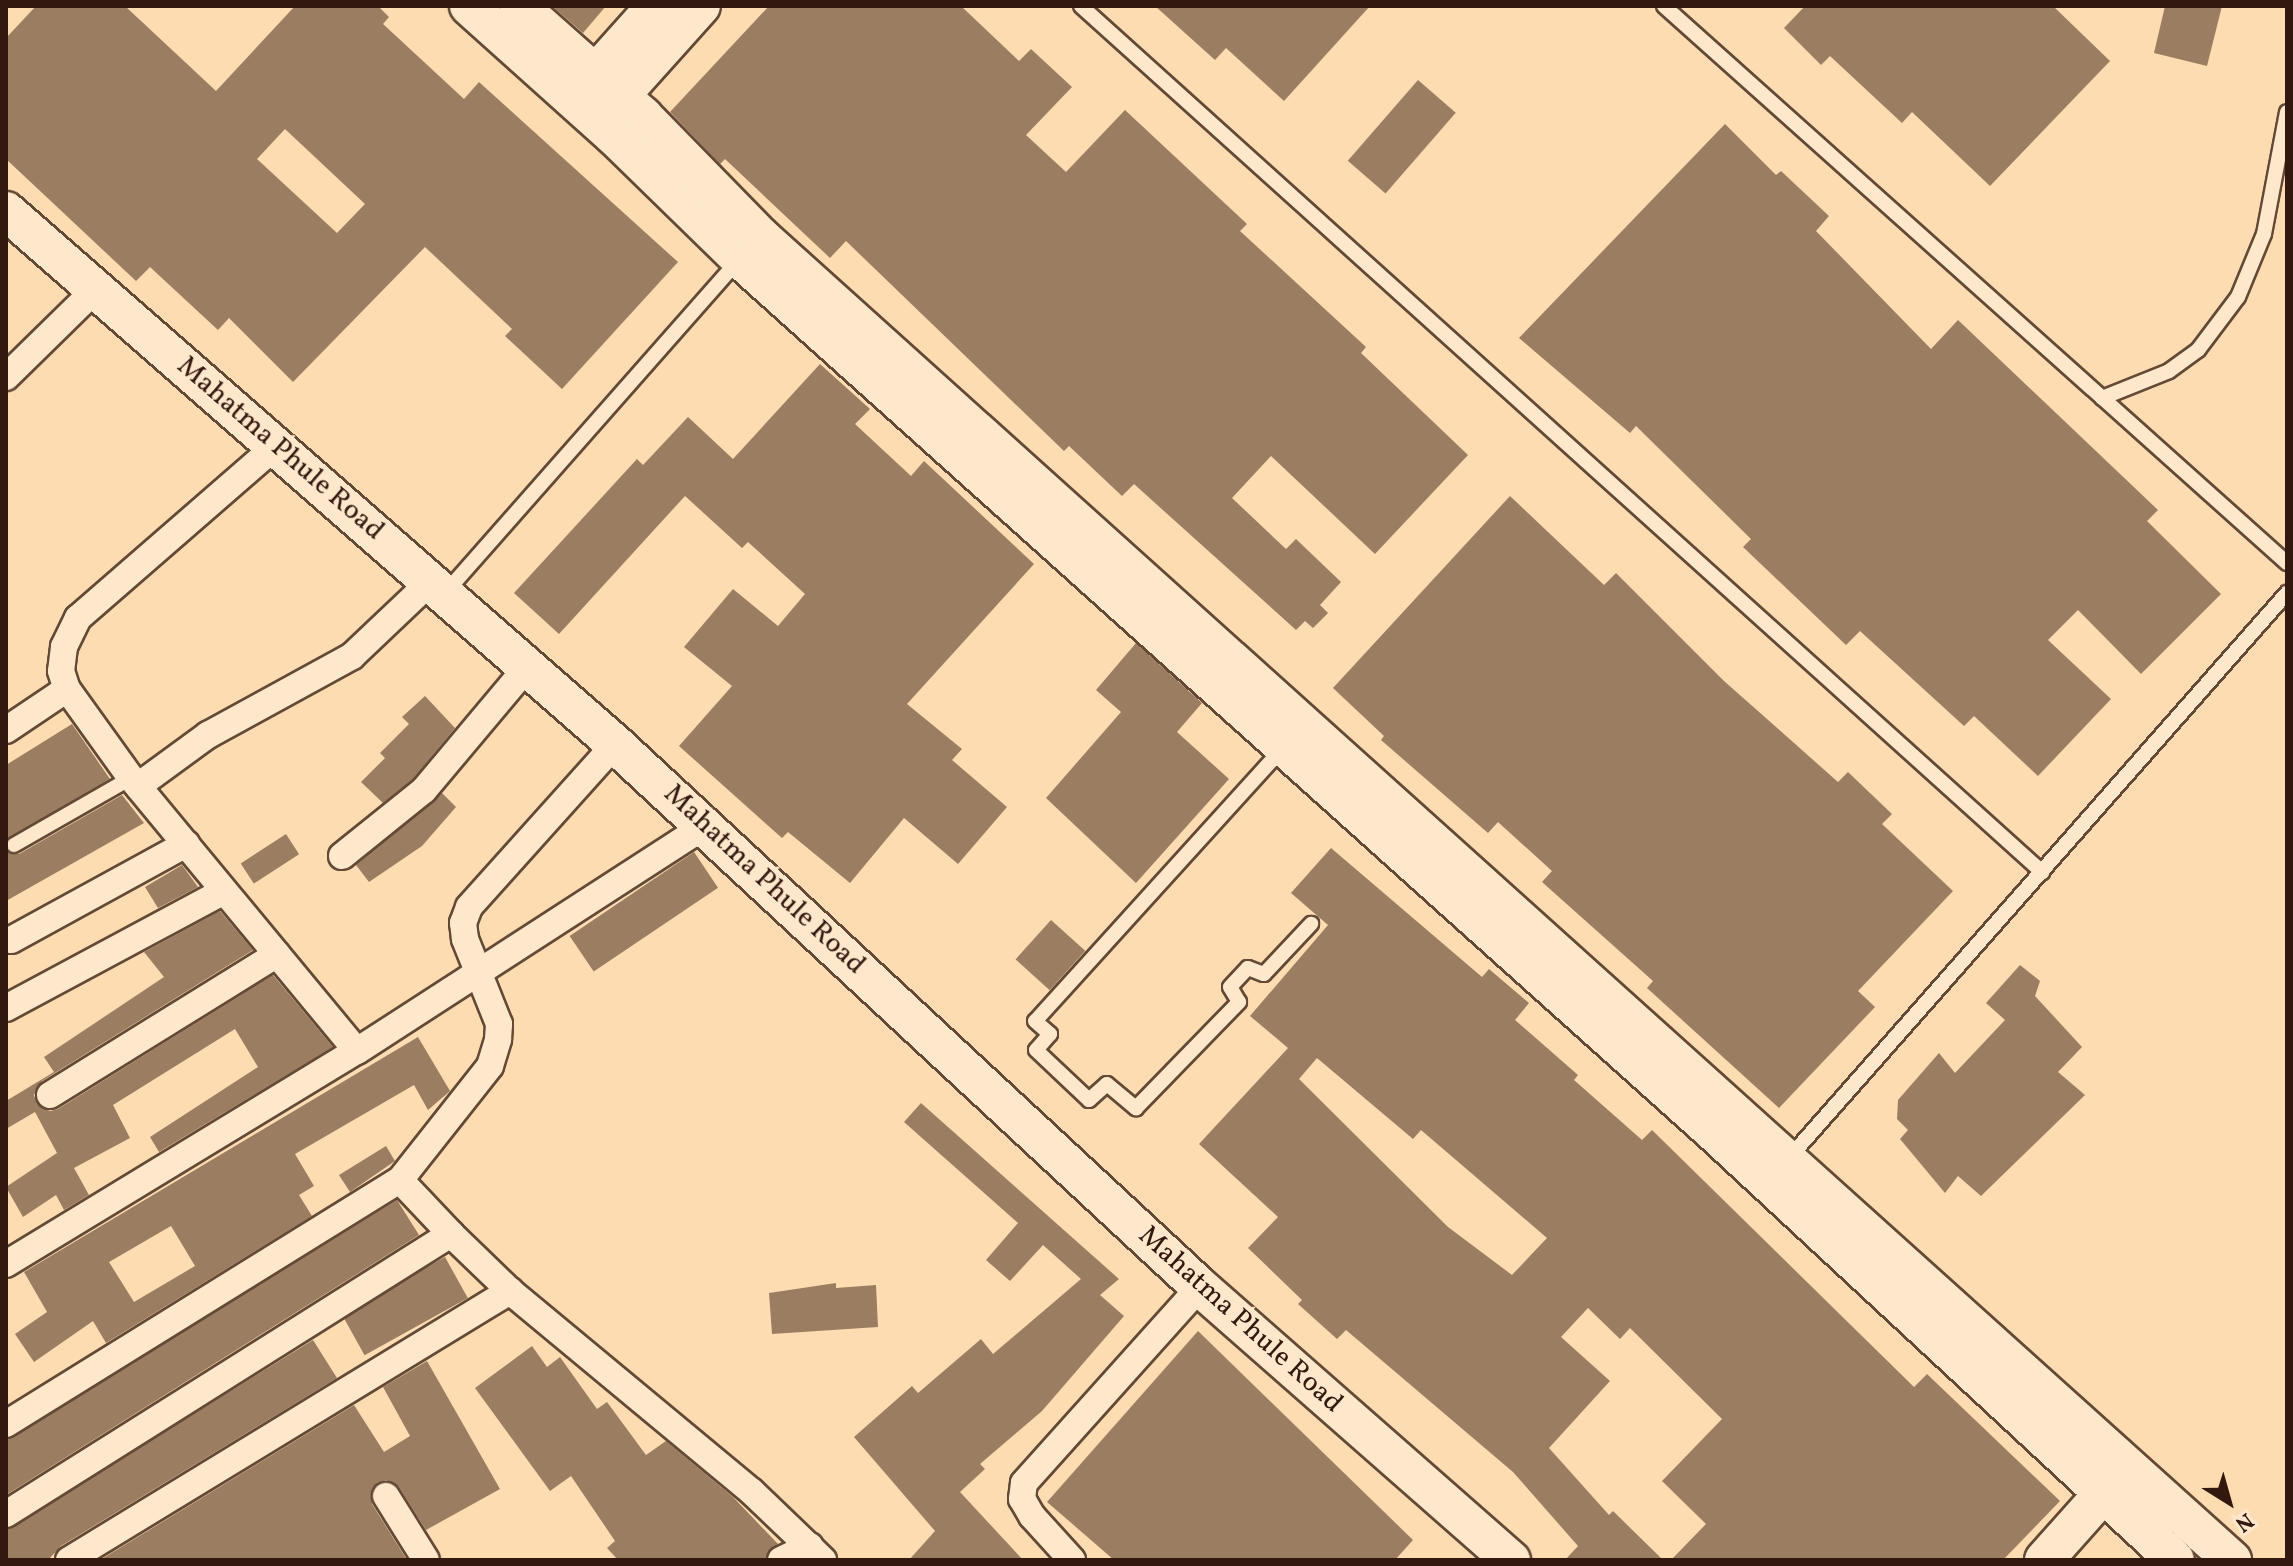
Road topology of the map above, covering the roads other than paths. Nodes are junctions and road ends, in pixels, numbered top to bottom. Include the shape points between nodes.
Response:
1 (469, 6) edge
2 (519, 6) edge
3 (656, 6) edge
4 (701, 6) edge
5 (1081, 6) edge
6 (1664, 6) edge
7 (596, 98) junction
8 (2287, 112) edge
9 (6, 211) edge
10 (750, 248) junction
11 (96, 289) junction
12 (6, 377) edge
13 (2102, 398) junction
14 (277, 445) junction
15 (1082, 546) junction
16 (2287, 563) edge
17 (439, 586) junction
18 (2287, 593) edge
19 (528, 666) junction
20 (67, 689) junction
21 (6, 730) edge
22 (615, 744) junction
23 (1282, 749) junction
24 (134, 782) junction
25 (706, 825) junction
26 (186, 844) junction
27 (14, 845) dead end
28 (342, 856) dead end
29 (2042, 872) junction
30 (224, 891) junction
31 (1311, 924) dead end
32 (11, 940) dead end
33 (277, 954) junction
34 (481, 974) junction
35 (6, 1008) edge
36 (357, 1051) junction
37 (50, 1095) dead end
38 (1785, 1162) junction
39 (400, 1180) junction
40 (451, 1234) junction
41 (6, 1264) edge
42 (1200, 1287) junction
43 (510, 1291) junction
44 (6, 1424) edge
45 (2130, 1464) junction
46 (386, 1496) dead end
47 (2101, 1496) junction
48 (6, 1514) edge
49 (816, 1553) edge
50 (69, 1560) edge
51 (426, 1560) edge
52 (781, 1560) edge
53 (1072, 1560) edge
54 (1511, 1560) edge
55 (2044, 1560) edge
56 (2175, 1560) edge
57 (2232, 1560) edge

1 - 7 street
2 - 7 street
3 - 7 street
4 - 7 street
5 - 29 lane
6 - 13 lane
7 - 10 street
8 - 13 lane via 2264,234 2238,297 2198,350 2169,371
9 - 11 street, Mahatma Phule Road
10 - 15 street
10 - 17 lane
11 - 12 street
11 - 14 street, Mahatma Phule Road
13 - 16 lane
14 - 17 street, Mahatma Phule Road
14 - 20 street via 78,618 64,647
15 - 23 street
15 - 38 street
17 - 19 street, Mahatma Phule Road
17 - 24 street via 352,656
18 - 29 lane
19 - 22 street, Mahatma Phule Road
19 - 28 street via 424,790
20 - 21 street
20 - 24 street
22 - 25 street, Mahatma Phule Road
22 - 34 street via 469,907 465,939
23 - 31 lane via 1035,1021 1050,1034 1036,1050 1089,1100 1107,1084 1136,1108 1239,1002 1230,987 1248,968 1264,974
23 - 47 street via 1718,1136
24 - 26 street
24 - 27 lane
25 - 34 street
25 - 42 street, Mahatma Phule Road
26 - 30 street
26 - 32 street
29 - 38 lane
30 - 33 street
30 - 35 street
33 - 36 street
33 - 37 street
34 - 36 street
34 - 39 street via 499,1024 490,1066
36 - 41 street
38 - 45 street
39 - 40 street
39 - 44 street
40 - 43 street
40 - 48 street
42 - 53 street via 1024,1483 1022,1499 1032,1516
42 - 54 street, Mahatma Phule Road
43 - 49 street
43 - 50 street
45 - 47 street
45 - 57 street
46 - 51 street
47 - 55 street
47 - 56 street
49 - 52 street

